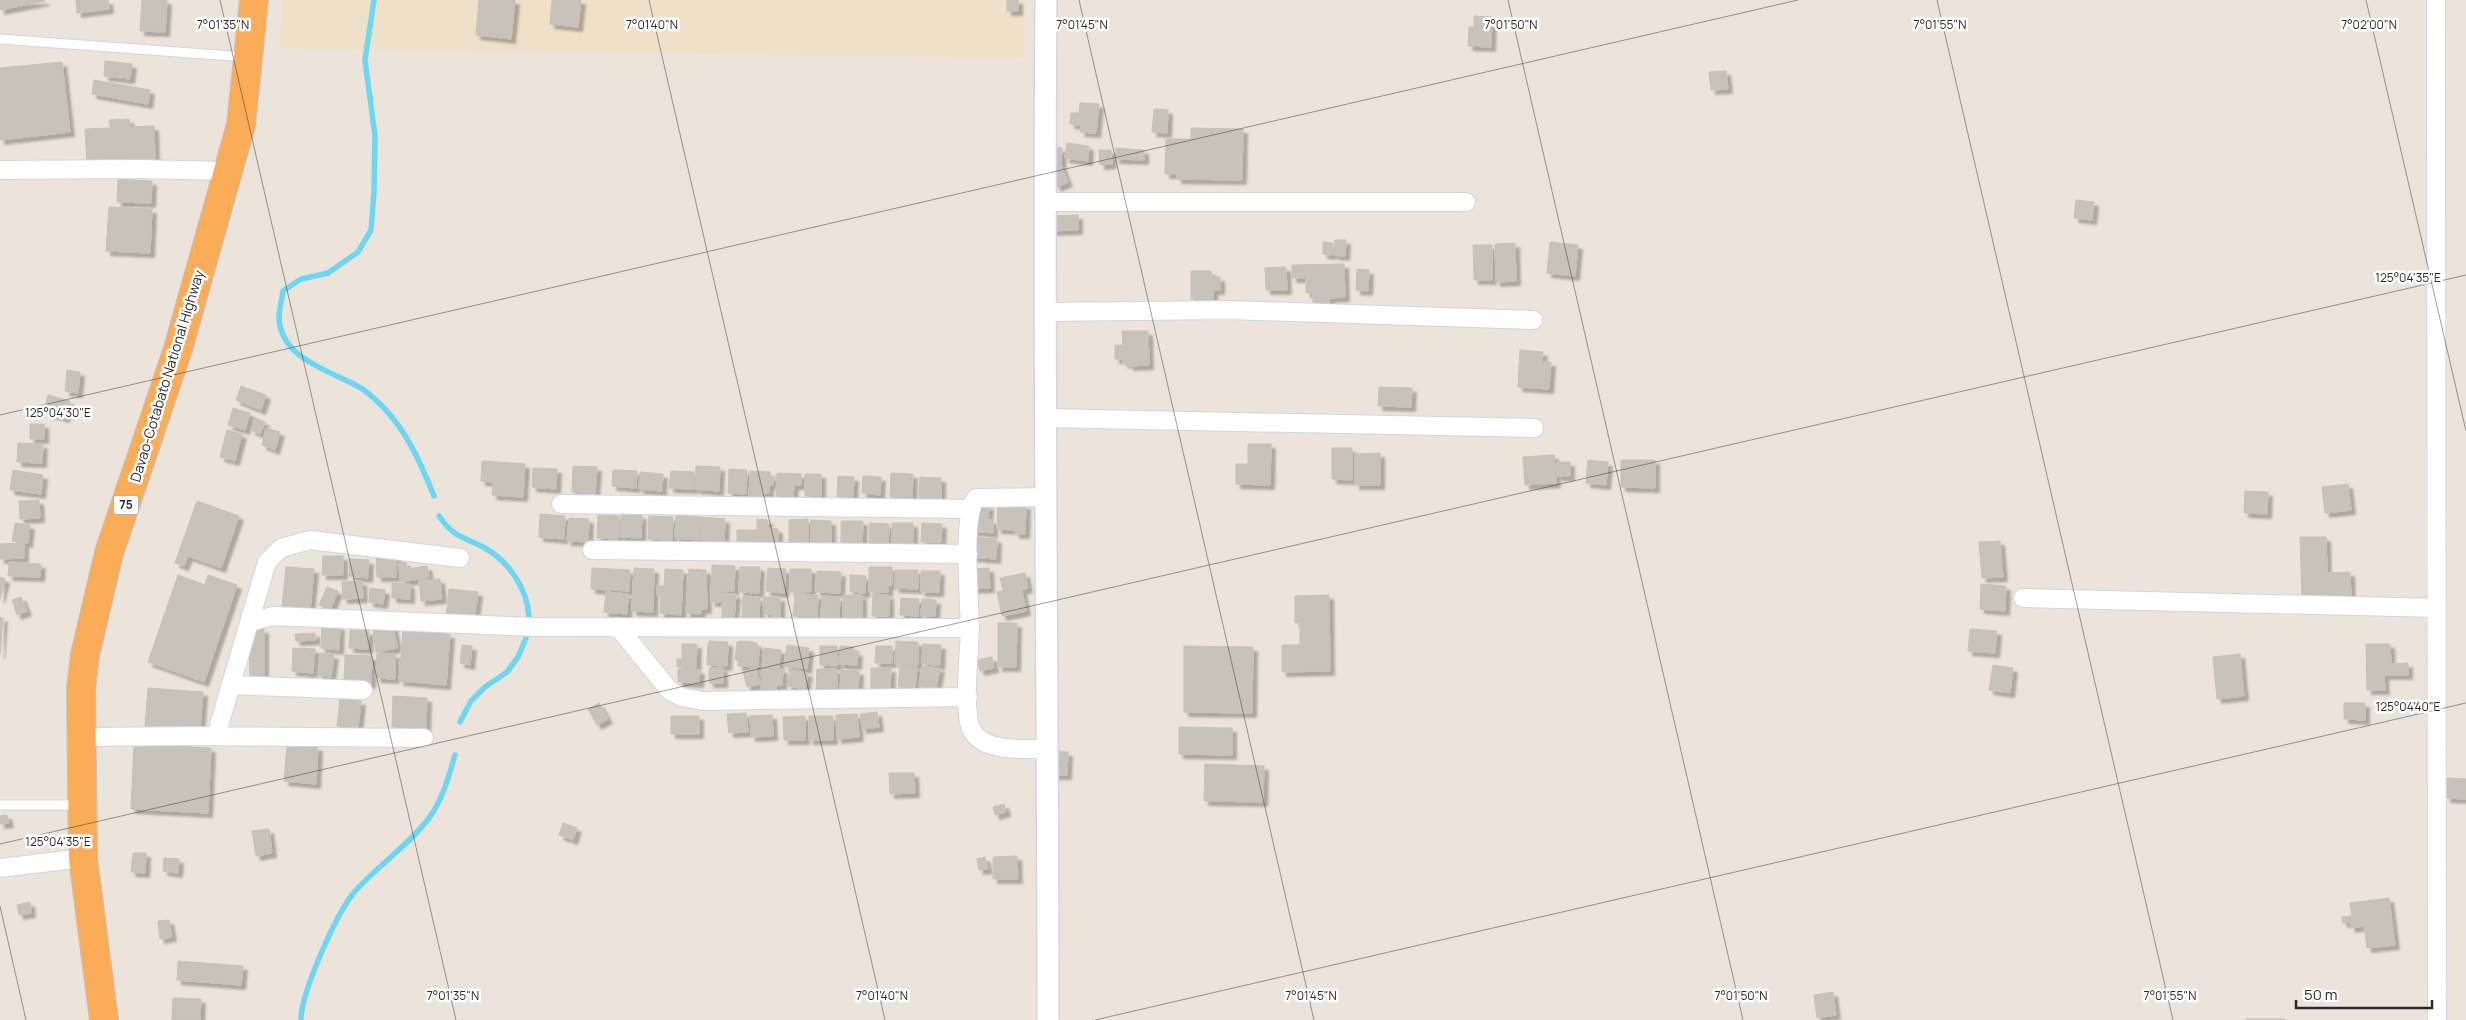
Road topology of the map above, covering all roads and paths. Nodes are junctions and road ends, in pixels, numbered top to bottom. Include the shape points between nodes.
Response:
1 (254, 0) edge
2 (1046, 0) edge
3 (2436, 0) edge
4 (0, 39) edge
5 (249, 57) junction
6 (0, 170) edge
7 (228, 171) junction
8 (1044, 202) junction
9 (1466, 202) dead end
10 (1044, 312) junction
11 (1533, 320) dead end
12 (1046, 418) junction
13 (1534, 428) dead end
14 (1048, 498) junction
15 (561, 504) dead end
16 (971, 509) junction
17 (592, 550) dead end
18 (968, 554) junction
19 (460, 558) dead end
20 (2023, 598) dead end
21 (2437, 608) junction
22 (248, 626) junction
23 (618, 627) junction
24 (970, 628) junction
25 (230, 684) junction
26 (363, 690) dead end
27 (968, 697) junction
28 (216, 736) junction
29 (82, 737) junction
30 (424, 738) dead end
31 (1048, 749) junction
32 (0, 805) edge
33 (81, 805) junction
34 (83, 858) junction
35 (0, 868) edge
36 (104, 1020) edge
37 (1048, 1020) edge
38 (2437, 1020) edge

1 - 5 highway, Davao-Cotabato National Highway / 75
2 - 8 street
3 - 21 street
4 - 5 lane
5 - 7 highway, Davao-Cotabato National Highway / 75 via 241,125
6 - 7 street
7 - 29 highway, Davao-Cotabato National Highway / 75 via 178,349 109,554 96,603 83,672
8 - 9 street
8 - 10 street
10 - 11 street via 1229,310
10 - 12 street
12 - 13 street
12 - 14 street
14 - 16 street via 980,496
14 - 31 street
15 - 16 street
16 - 18 street
17 - 18 street
18 - 24 street
19 - 22 street via 310,540 282,548 266,562
20 - 21 street
21 - 38 street
22 - 23 street via 253,621 273,616 534,627
22 - 25 street
23 - 24 street
23 - 27 street via 670,691 682,697 703,700
24 - 27 street
25 - 26 street
25 - 28 street
27 - 31 street via 969,721 973,734 981,741 994,746
28 - 29 street
28 - 30 street
29 - 33 highway, Davao-Cotabato National Highway / 75
31 - 37 street
32 - 33 lane
33 - 34 highway, Davao-Cotabato National Highway / 75
34 - 35 street
34 - 36 highway, Davao-Cotabato National Highway / 75

